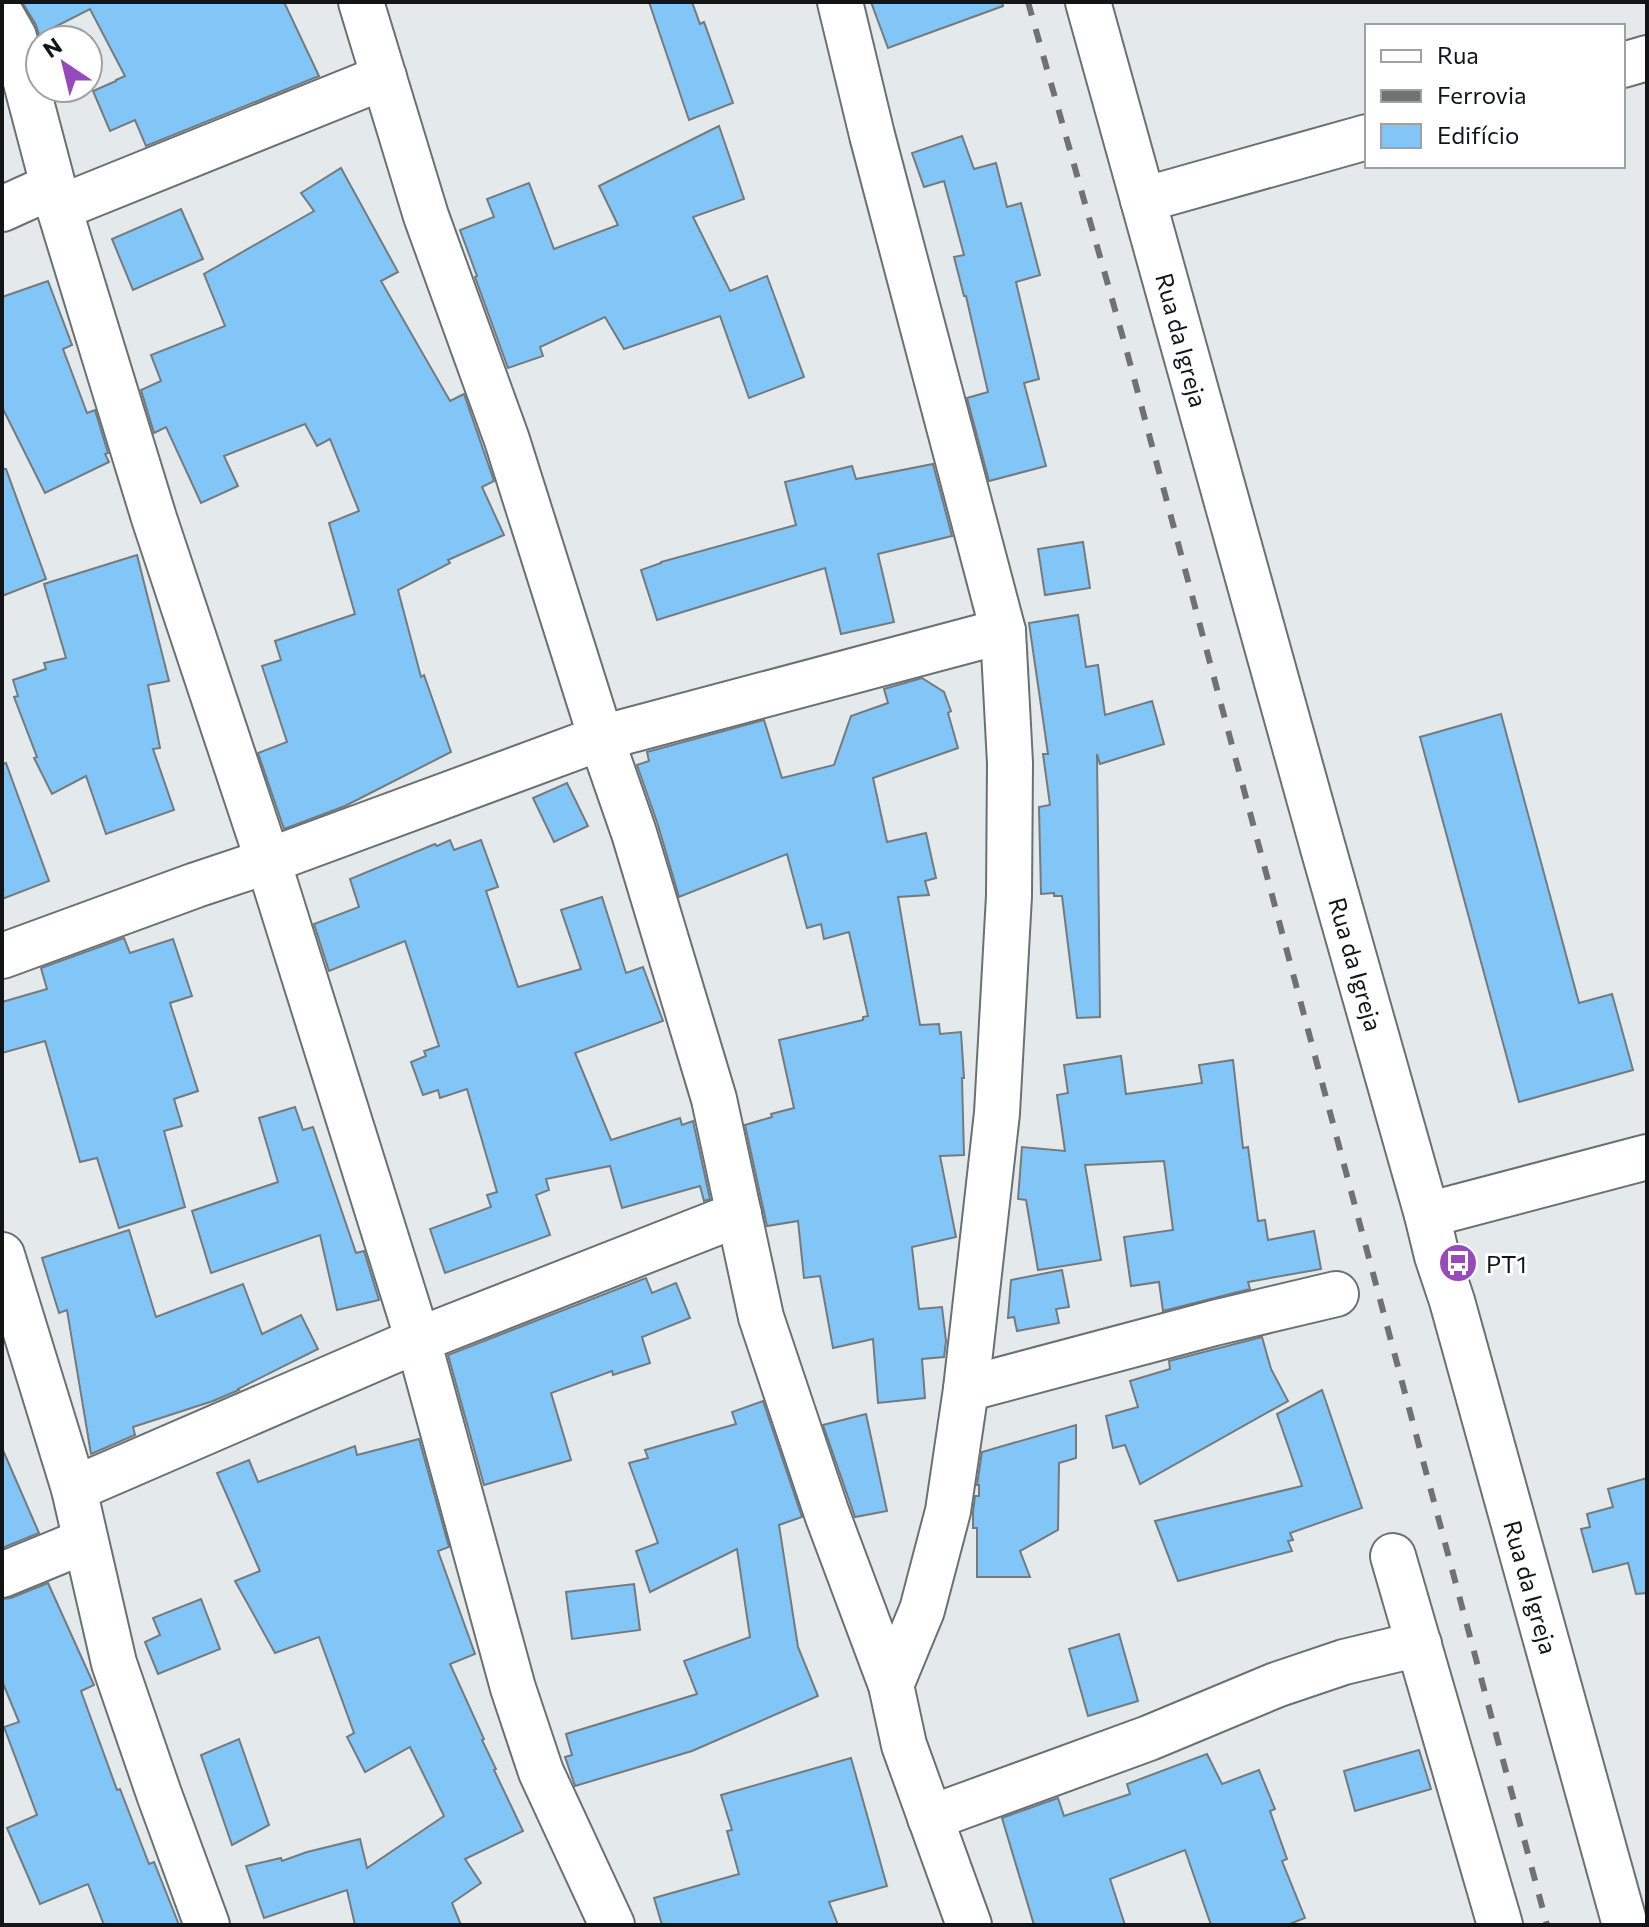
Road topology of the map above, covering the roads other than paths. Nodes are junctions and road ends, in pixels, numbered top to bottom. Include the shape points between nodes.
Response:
1 (361, 2) edge
2 (840, 2) edge
3 (1088, 2) edge
4 (2, 16) edge
5 (1647, 58) edge
6 (1625, 64) edge
7 (384, 77) junction
8 (1365, 138) edge
9 (56, 197) junction
10 (1143, 200) junction
11 (2, 209) edge
12 (1003, 631) junction
13 (601, 738) junction
14 (268, 861) junction
15 (2, 956) edge
16 (1647, 1157) edge
17 (739, 1214) junction
18 (1427, 1215) junction
19 (2, 1255) edge
20 (1336, 1294) dead end
21 (418, 1340) junction
22 (966, 1389) junction
23 (74, 1489) junction
24 (85, 1541) junction
25 (1393, 1556) dead end
26 (2, 1575) edge
27 (1419, 1644) junction
28 (891, 1685) junction
29 (930, 1818) junction
30 (207, 1925) edge
31 (612, 1925) edge
32 (969, 1925) edge
33 (1500, 1925) edge
34 (1625, 1925) edge

1 - 7 street
2 - 12 street
3 - 10 street, Rua da Igreja
4 - 9 street via 14,37
5 - 6 street
7 - 9 street
7 - 13 street
8 - 10 street
9 - 11 street
9 - 14 street via 154,518
10 - 18 street, Rua da Igreja
12 - 13 street
12 - 22 street via 1010,763 1009,896 997,1113
13 - 14 street
13 - 17 street via 714,1099
14 - 15 street
14 - 21 street
16 - 18 street
17 - 21 street
17 - 28 street via 761,1317
18 - 34 street, Rua da Igreja
19 - 23 street
20 - 22 street
21 - 23 street
21 - 31 street via 522,1716 541,1772
22 - 28 street via 948,1511 922,1610
23 - 24 street
24 - 26 street
24 - 30 street via 114,1663
25 - 27 street
27 - 29 street via 1276,1685
27 - 33 street
28 - 29 street via 904,1745
29 - 32 street

